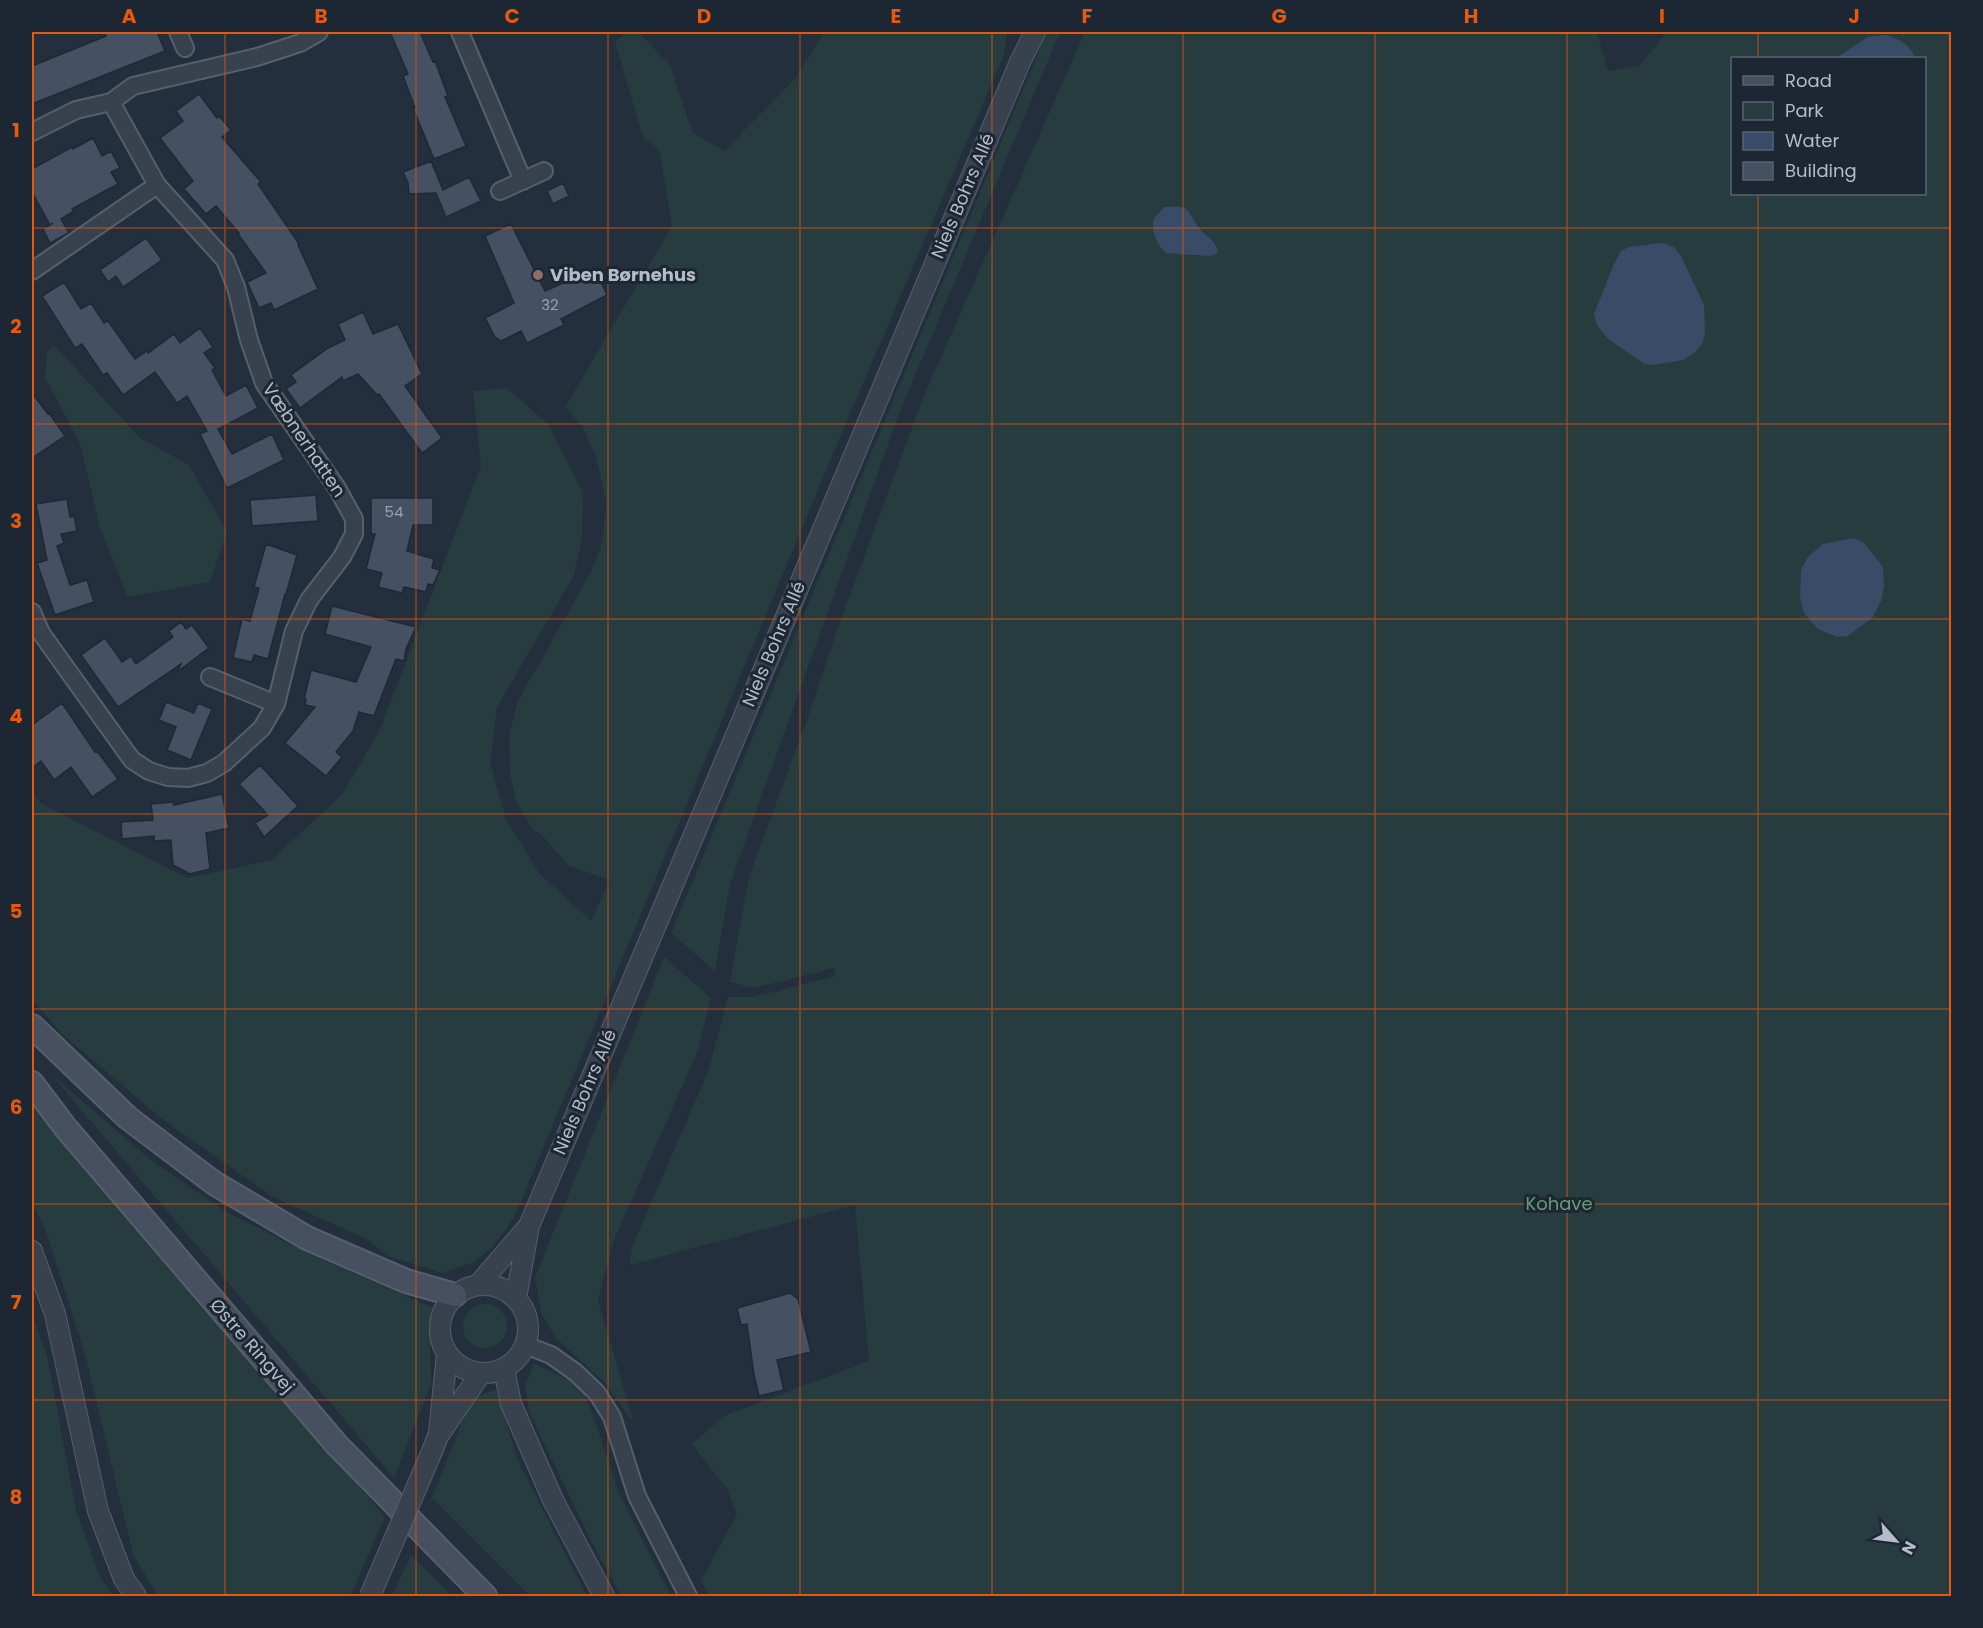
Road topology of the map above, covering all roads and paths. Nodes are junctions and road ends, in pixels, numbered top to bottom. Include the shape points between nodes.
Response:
1 (178, 32) edge
2 (319, 32) edge
3 (460, 32) edge
4 (1027, 32) edge
5 (1035, 32) edge
6 (185, 48) dead end
7 (1020, 62) junction
8 (111, 102) junction
9 (32, 132) edge
10 (544, 171) dead end
11 (523, 181) junction
12 (157, 185) junction
13 (500, 191) dead end
14 (32, 271) edge
15 (32, 612) edge
16 (210, 677) dead end
17 (276, 704) junction
18 (32, 1026) edge
19 (32, 1083) edge
20 (529, 1226) junction
21 (32, 1251) edge
22 (479, 1284) junction
23 (455, 1295) junction
24 (516, 1298) junction
25 (525, 1345) junction
26 (447, 1354) junction
27 (504, 1369) junction
28 (481, 1373) junction
29 (436, 1442) junction
30 (136, 1596) edge
31 (370, 1596) edge
32 (485, 1596) edge
33 (604, 1596) edge
34 (688, 1596) edge

1 - 6 street
2 - 8 street via 300,43 257,57 133,86
3 - 11 street
4 - 7 street, Niels Bohrs Allé
5 - 7 street, Niels Bohrs Allé
7 - 20 street, Niels Bohrs Allé
8 - 9 street via 76,110
8 - 12 street, Væbnerhatten
10 - 11 street
11 - 13 street
12 - 14 street
12 - 17 street, Væbnerhatten via 225,260 264,383 354,519 354,534 342,557 309,600 294,631
15 - 17 street, Væbnerhatten via 41,633 132,760 149,771 188,778 207,773 224,763 262,728
16 - 17 street
18 - 23 main road via 128,1118 214,1183 307,1238 406,1281
19 - 32 main road, Østre Ringvej via 73,1137 337,1445
20 - 22 street, Niels Bohrs Allé
20 - 24 street, Niels Bohrs Allé
21 - 30 street via 55,1314 98,1511 124,1579
22 - 23 street
22 - 24 street via 499,1287
23 - 26 street via 440,1323
24 - 25 street via 528,1320
25 - 27 street via 517,1359
25 - 34 street via 551,1355 597,1393 612,1417 636,1496
26 - 28 street via 466,1369
26 - 29 street
27 - 28 street
27 - 33 street via 512,1404 553,1500
28 - 29 street
29 - 31 street, bridge

